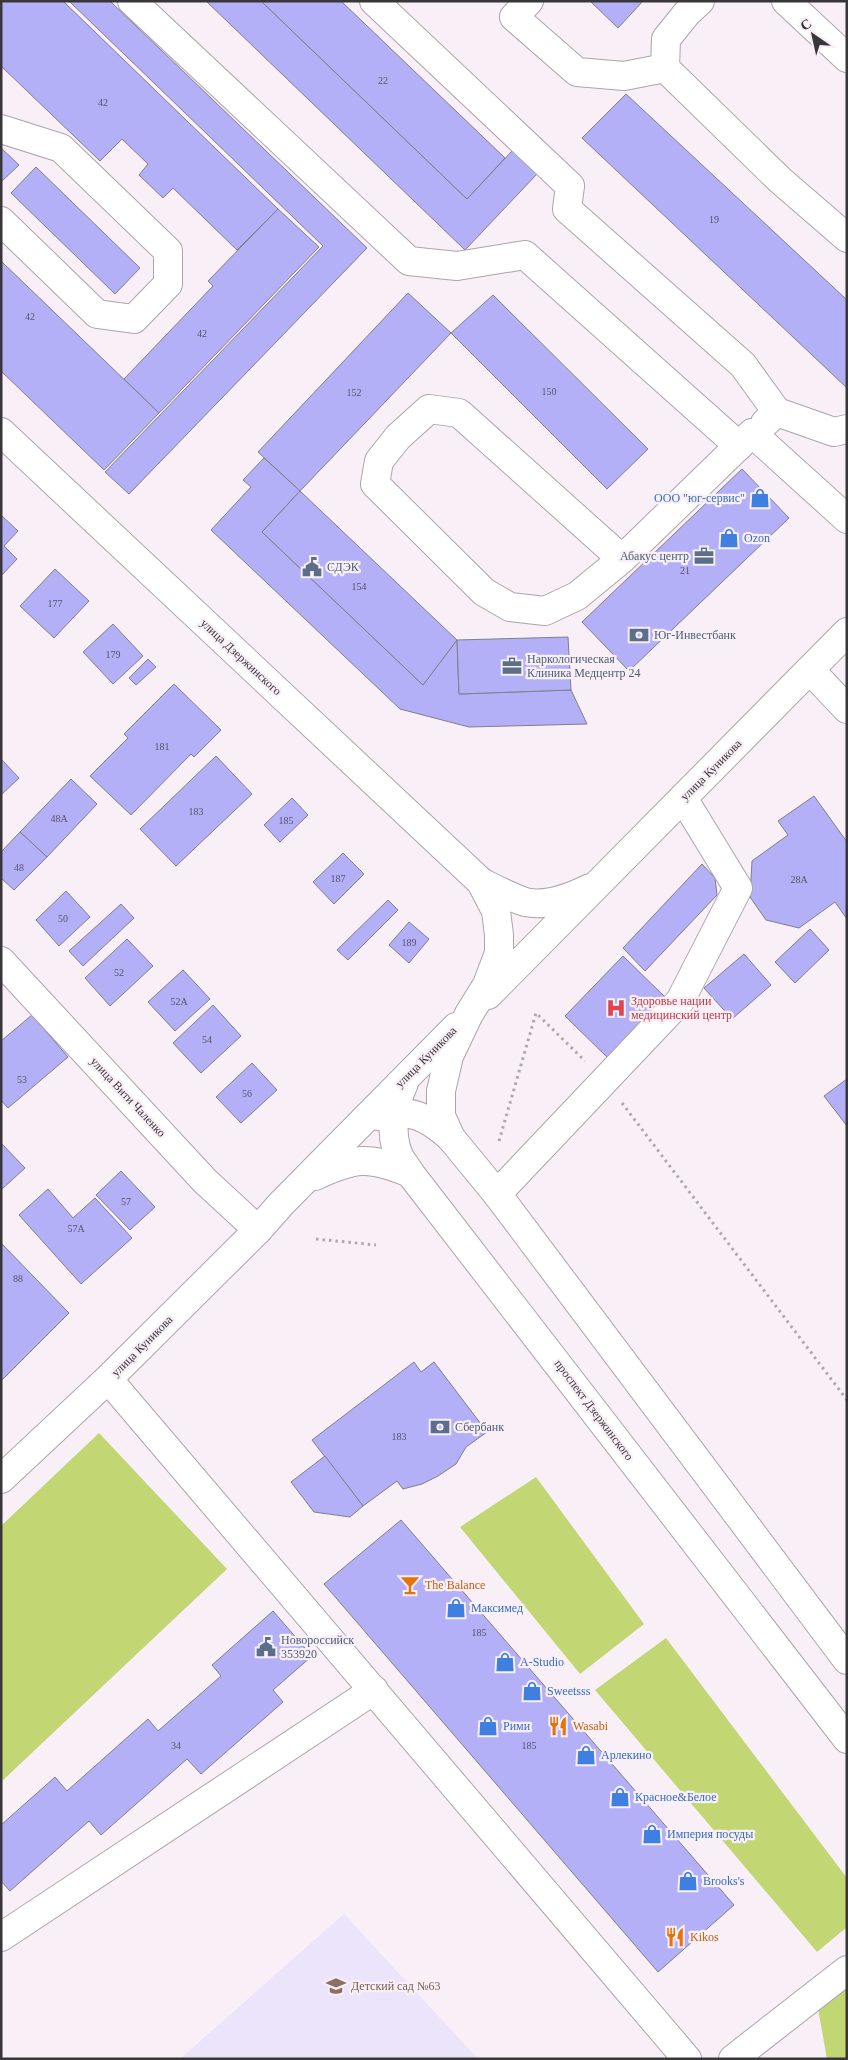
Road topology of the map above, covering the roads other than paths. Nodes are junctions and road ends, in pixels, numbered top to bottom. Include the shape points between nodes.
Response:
1 (132, 1) edge
2 (374, 1) edge
3 (529, 1) edge
4 (700, 1) edge
5 (786, 1) edge
6 (847, 58) edge
7 (665, 68) junction
8 (1, 129) edge
9 (1, 221) edge
10 (847, 238) edge
11 (777, 412) junction
12 (847, 430) edge
13 (1, 432) edge
14 (745, 439) junction
15 (847, 518) edge
16 (622, 559) junction
17 (847, 632) edge
18 (810, 670) junction
19 (847, 709) edge
20 (683, 798) junction
21 (481, 882) junction
22 (598, 884) junction
23 (1, 961) edge
24 (469, 1014) junction
25 (407, 1077) junction
26 (394, 1114) junction
27 (360, 1124) junction
28 (451, 1138) junction
29 (410, 1172) junction
30 (303, 1182) junction
31 (497, 1194) junction
32 (258, 1230) junction
33 (108, 1379) junction
34 (1, 1479) edge
35 (847, 1660) edge
36 (374, 1690) junction
37 (847, 1739) edge
38 (1, 1937) edge
39 (847, 1970) edge
40 (687, 2059) edge
41 (734, 2059) edge

1 - 14 street via 410,261 458,266 525,255
2 - 11 street via 570,186 567,209 743,365
3 - 7 street via 514,17 577,72 624,76
4 - 7 street via 666,40
5 - 6 street
7 - 10 street via 780,180
8 - 9 street via 61,148 168,251 168,284 134,319 97,314
11 - 12 street via 834,432
11 - 14 street
13 - 21 street, улица Дзержинского
14 - 15 street
14 - 16 street
16 - 16 street via 459,413 428,410 398,437 379,461 375,484 484,592 510,607 545,611 577,596
17 - 18 street, улица Куникова
18 - 19 street
18 - 20 street, улица Куникова
20 - 22 street, улица Куникова
20 - 31 street via 738,888 680,1001
21 - 22 street via 526,902 572,897
21 - 24 street via 496,911 499,953 487,985
22 - 24 street, улица Куникова
23 - 32 street, улица Вити Чаленко via 206,1181
24 - 25 street, улица Куникова
24 - 28 street via 449,1056 441,1091 441,1116
25 - 26 street
25 - 27 street, улица Куникова
26 - 27 street via 380,1115
26 - 28 street via 415,1115 432,1122
26 - 29 street, проспект Дзержинского via 399,1155
27 - 30 street, улица Куникова
28 - 31 street
29 - 30 street via 366,1159 339,1165
29 - 37 street, проспект Дзержинского
30 - 32 street, улица Куникова
31 - 35 street
32 - 33 street, улица Куникова
33 - 34 street, улица Куникова
33 - 36 street
36 - 38 street
36 - 40 street
39 - 41 street

